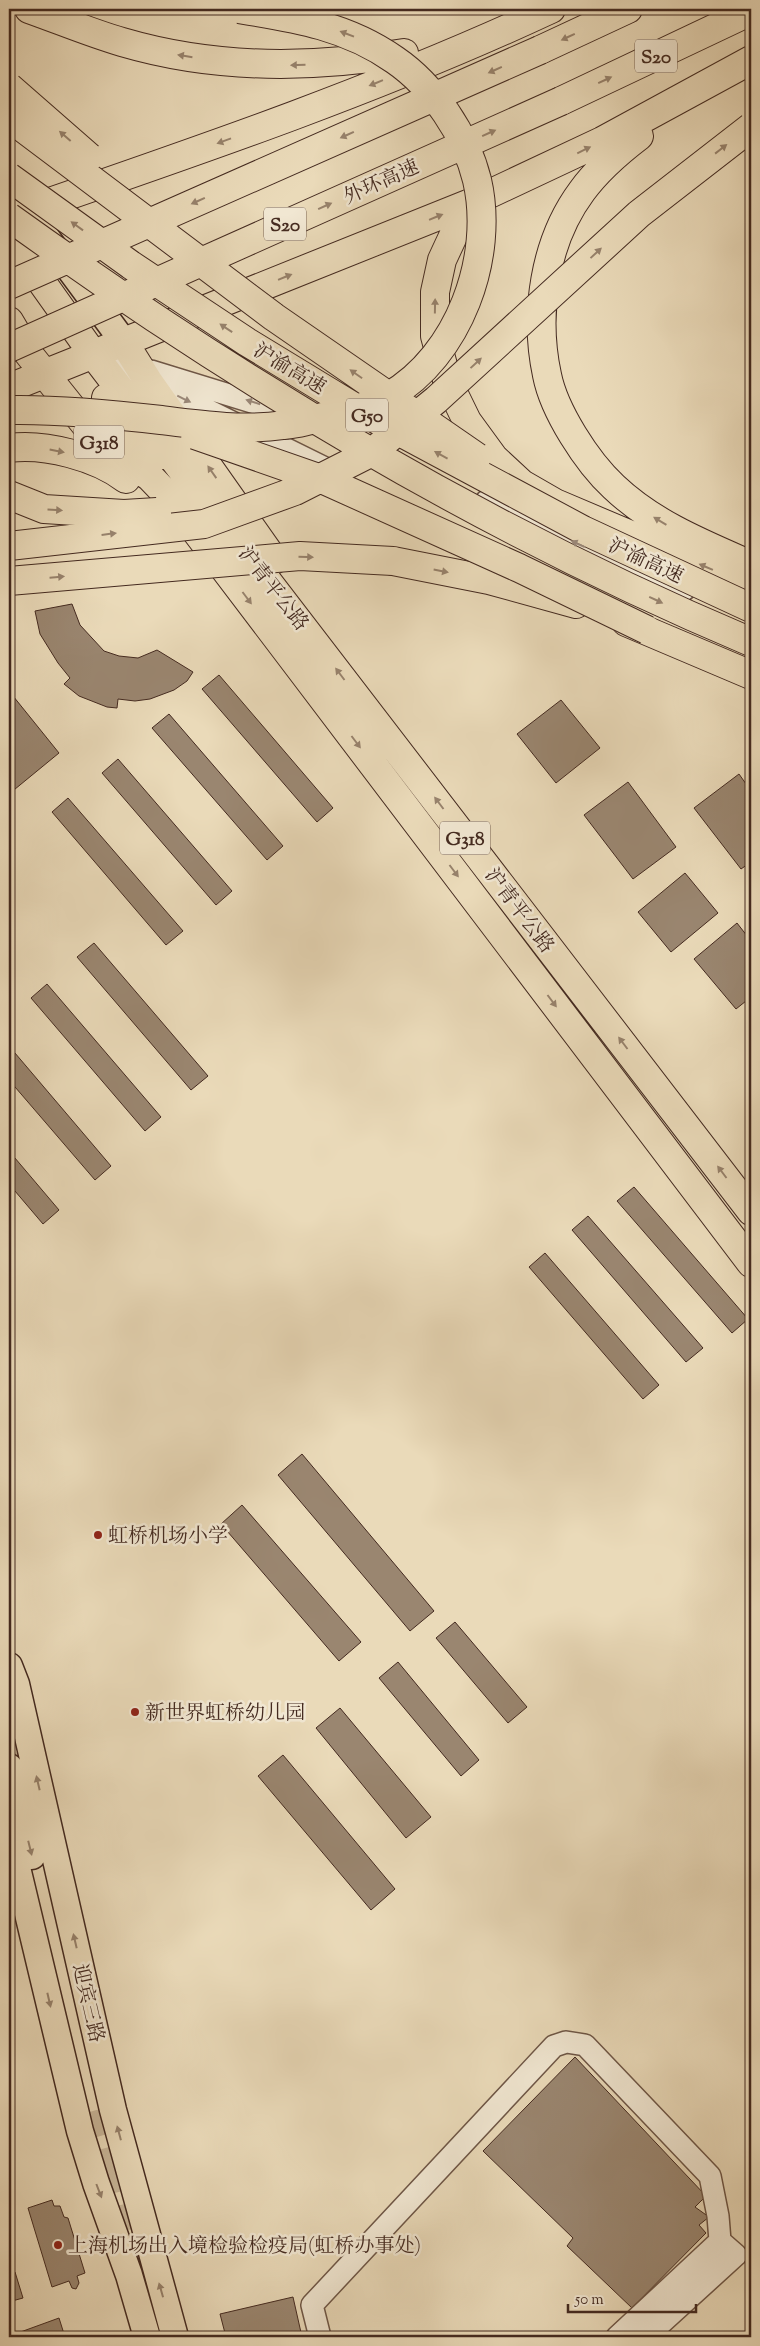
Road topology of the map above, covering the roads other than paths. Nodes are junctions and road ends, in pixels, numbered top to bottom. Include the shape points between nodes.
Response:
1 (29, 9) edge
2 (239, 9) edge
3 (628, 9) edge
4 (751, 12) edge
5 (542, 13) edge
6 (751, 62) edge
7 (9, 87) edge
8 (9, 117) edge
9 (751, 127) edge
10 (9, 177) edge
11 (468, 204) junction
12 (12, 212) edge
13 (9, 236) edge
14 (9, 285) edge
15 (274, 317) junction
16 (9, 321) edge
17 (123, 341) junction
18 (9, 348) edge
19 (93, 354) junction
20 (44, 373) junction
21 (145, 374) junction
22 (9, 388) edge
23 (9, 410) edge
24 (126, 416) junction
25 (9, 448) edge
26 (295, 491) junction
27 (9, 495) edge
28 (583, 530) junction
29 (207, 545) junction
30 (9, 546) edge
31 (751, 566) edge
32 (9, 581) edge
33 (751, 586) edge
34 (751, 608) edge
35 (751, 618) edge
36 (297, 619) junction
37 (647, 630) junction
38 (751, 642) edge
39 (751, 667) edge
40 (751, 675) edge
41 (751, 1211) edge
42 (751, 1263) edge
43 (9, 1666) edge
44 (9, 1767) tunnel mouth
45 (9, 1834) edge
46 (93, 2111) tunnel mouth
47 (720, 2241) junction
48 (147, 2337) edge
49 (175, 2337) edge
50 (320, 2337) edge
51 (617, 2337) edge
52 (646, 2337) edge

5 -> 1 highway via 415,51 354,62 299,65 233,63 182,56 122,42
24 -> 2 highway, bridge via 225,427 284,426 388,397 416,376 440,348 471,290 481,226 477,180 457,129 430,91 396,60 350,34 292,17
3 -> 14 highway, bridge
18 -> 4 highway, 外环高速 / S20, bridge via 561,101
5 -> 12 highway via 420,66 299,113
11 -> 6 highway via 602,141
31 -> 6 highway via 686,536 645,512 613,487 582,448 562,414 547,376 540,323 547,270 560,230 582,191 620,150 666,116
15 -> 7 highway, bridge
8 - 15 highway, bridge
26 -> 9 highway, bridge via 372,452 436,400 639,214
28 -> 10 highway, 沪渝高速 / G50, bridge via 365,414 247,342 131,265
17 -> 11 highway
33 -> 11 highway via 555,503 522,484 494,458 467,420 447,380 435,336 435,292 442,260
12 - 17 main road
12 -> 38 highway, 沪渝高速 / G50, bridge via 112,291 340,436 567,558
13 - 19 highway, 沪青平公路 / G318
28 -> 15 highway, bridge
16 - 20 highway, 沪青平公路 / G318
17 - 19 highway
17 - 21 highway
19 - 20 highway
19 - 21 street
19 - 36 highway, 沪青平公路 / G318 via 104,394 130,434 180,466
20 - 22 highway
20 - 29 highway, 沪青平公路 / G318 via 100,443 150,477 174,501
35 -> 21 street via 634,570 341,431
36 -> 21 highway via 283,573
21 -> 39 street via 542,575
23 - 24 highway, bridge via 51,409
24 - 37 highway, bridge via 221,443 324,480
25 -> 29 highway, 沪青平公路 / G318 via 22,446 59,451 123,476
27 -> 26 highway, bridge via 44,509 124,514 200,510
30 -> 26 highway, bridge via 204,524
28 - 34 highway, 沪渝高速 / G50, bridge
29 -> 42 highway, 沪青平公路 / G318
32 -> 37 highway, bridge via 300,556 393,561 489,580 572,602
41 -> 36 highway, 沪青平公路 / G318
37 - 40 highway
49 -> 43 main road, 迎宾三路 via 113,2110 16,1684
44 -> 46 main road
45 -> 48 main road, 迎宾三路 via 80,2131
47 - 50 street via 710,2176 585,2045 566,2042 554,2046 312,2305
47 - 51 street
47 - 52 street via 736,2255

